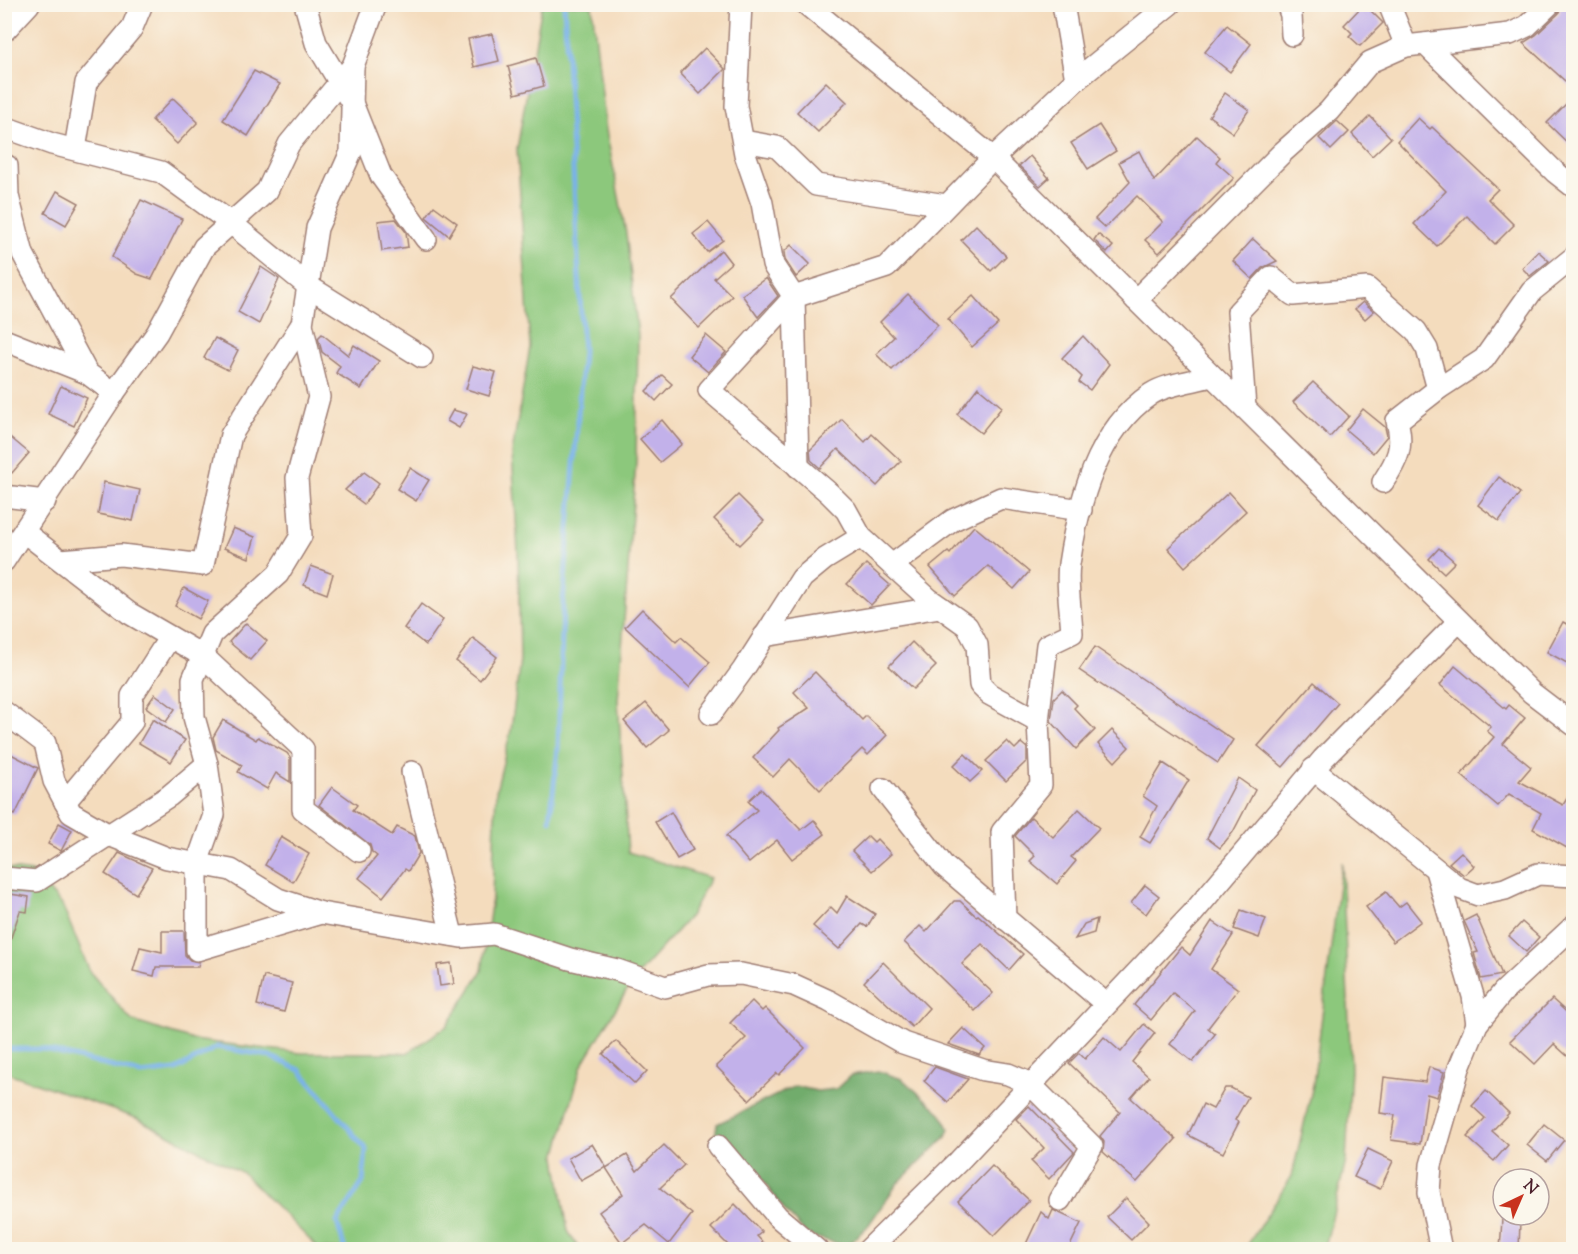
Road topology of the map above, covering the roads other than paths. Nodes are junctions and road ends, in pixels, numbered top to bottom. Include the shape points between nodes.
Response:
1 (29, 4) edge
2 (142, 4) edge
3 (305, 4) edge
4 (376, 4) edge
5 (741, 4) edge
6 (806, 4) edge
7 (1063, 4) edge
8 (1170, 4) edge
9 (1287, 4) edge
10 (1389, 4) edge
11 (1550, 4) edge
12 (4, 31) edge
13 (1292, 34) dead end
14 (1416, 45) junction
15 (353, 66) junction
16 (1076, 80) junction
17 (340, 82) junction
18 (352, 102) junction
19 (4, 127) edge
20 (742, 141) junction
21 (75, 149) junction
22 (993, 158) junction
23 (7, 166) dead end
24 (1574, 187) edge
25 (946, 205) junction
26 (231, 223) junction
27 (426, 239) dead end
28 (1574, 257) edge
29 (308, 286) junction
30 (794, 297) junction
31 (1136, 300) junction
32 (302, 324) junction
33 (4, 340) edge
34 (422, 357) dead end
35 (87, 373) junction
36 (1212, 376) junction
37 (1438, 388) junction
38 (114, 393) junction
39 (1245, 408) junction
40 (798, 467) junction
41 (1383, 482) dead end
42 (4, 496) edge
43 (45, 501) junction
44 (1081, 510) junction
45 (24, 532) junction
46 (861, 537) junction
47 (61, 560) junction
48 (4, 561) edge
49 (892, 565) junction
50 (940, 607) junction
51 (1459, 621) junction
52 (764, 636) junction
53 (170, 637) junction
54 (203, 656) junction
55 (4, 712) edge
56 (711, 714) dead end
57 (1038, 721) junction
58 (1574, 725) edge
59 (207, 764) junction
60 (1314, 769) junction
61 (412, 772) dead end
62 (883, 789) dead end
63 (65, 802) junction
64 (109, 835) junction
65 (359, 851) dead end
66 (197, 863) junction
67 (1437, 874) junction
68 (1574, 876) edge
69 (4, 878) edge
70 (321, 913) junction
71 (1005, 919) junction
72 (1574, 926) edge
73 (452, 935) junction
74 (1106, 1004) junction
75 (1477, 1024) junction
76 (1029, 1083) junction
77 (718, 1146) dead end
78 (1060, 1200) dead end
79 (817, 1250) edge
80 (868, 1250) edge
81 (1440, 1250) edge

1 - 12 street
2 - 21 street via 132,28 86,83
3 - 17 street via 316,43
4 - 15 street
5 - 20 street via 736,106
6 - 22 street
7 - 16 street
8 - 16 street
9 - 13 street
10 - 14 street
11 - 14 street via 1527,26 1510,34
14 - 24 street
14 - 31 street via 1382,55 1360,71 1329,111
15 - 17 street
15 - 18 street
16 - 22 street
17 - 18 street
17 - 26 street via 289,144 267,191
18 - 27 street via 381,176
18 - 29 street via 351,152 317,228
19 - 21 street
20 - 25 street via 777,147 816,185
20 - 30 street via 762,203 772,265
21 - 26 street via 161,172
22 - 25 street
22 - 31 street
23 - 35 street via 8,196 23,254
25 - 30 street via 887,267
26 - 29 street
26 - 38 street via 204,247 157,333
28 - 37 street via 1532,291 1484,359
29 - 32 street
29 - 34 street
30 - 40 street
30 - 40 street via 709,390
31 - 36 street
32 - 47 street via 231,435 203,565 121,555
32 - 54 street via 319,397 297,478 301,536 278,574 212,634
33 - 35 street
35 - 38 street
36 - 39 street
36 - 44 street via 1153,393 1131,410 1114,430 1088,479
37 - 39 street via 1427,349 1416,331 1367,288 1293,295 1271,277 1238,312
37 - 41 street via 1397,421 1402,440 1395,464
38 - 43 street
39 - 51 street
40 - 46 street via 846,510
42 - 43 street
43 - 45 street
44 - 49 street via 1001,498 953,520
44 - 57 street via 1069,566 1072,633 1047,645
45 - 47 street
45 - 48 street
46 - 49 street
46 - 52 street via 825,558 802,578
47 - 53 street via 129,613
49 - 50 street
50 - 52 street
50 - 57 street via 967,626 976,645 980,685
51 - 58 street via 1532,693
51 - 60 street
52 - 56 street
53 - 54 street
53 - 63 street via 132,696 132,722
54 - 59 street via 194,680 194,717
54 - 65 street via 303,750 303,809
55 - 63 street via 45,743 54,781
57 - 71 street via 1041,785 1002,832
59 - 64 street via 169,796
59 - 66 street via 214,815
60 - 67 street
60 - 74 street via 1193,913
61 - 73 street
62 - 71 street via 944,866
63 - 64 street via 71,813
64 - 66 street via 168,858
64 - 69 street via 37,881
66 - 70 street via 231,870 278,899
66 - 70 street via 197,950
67 - 68 street via 1478,895 1505,889 1538,874
67 - 75 street via 1473,996
70 - 73 street
71 - 74 street
72 - 75 street via 1503,992
73 - 76 street via 494,934 665,987 708,975 741,974 794,985 903,1043
74 - 76 street
75 - 81 street via 1459,1068 1431,1165 1429,1192
76 - 78 street via 1092,1146
76 - 80 street via 958,1162
77 - 79 street via 778,1217

